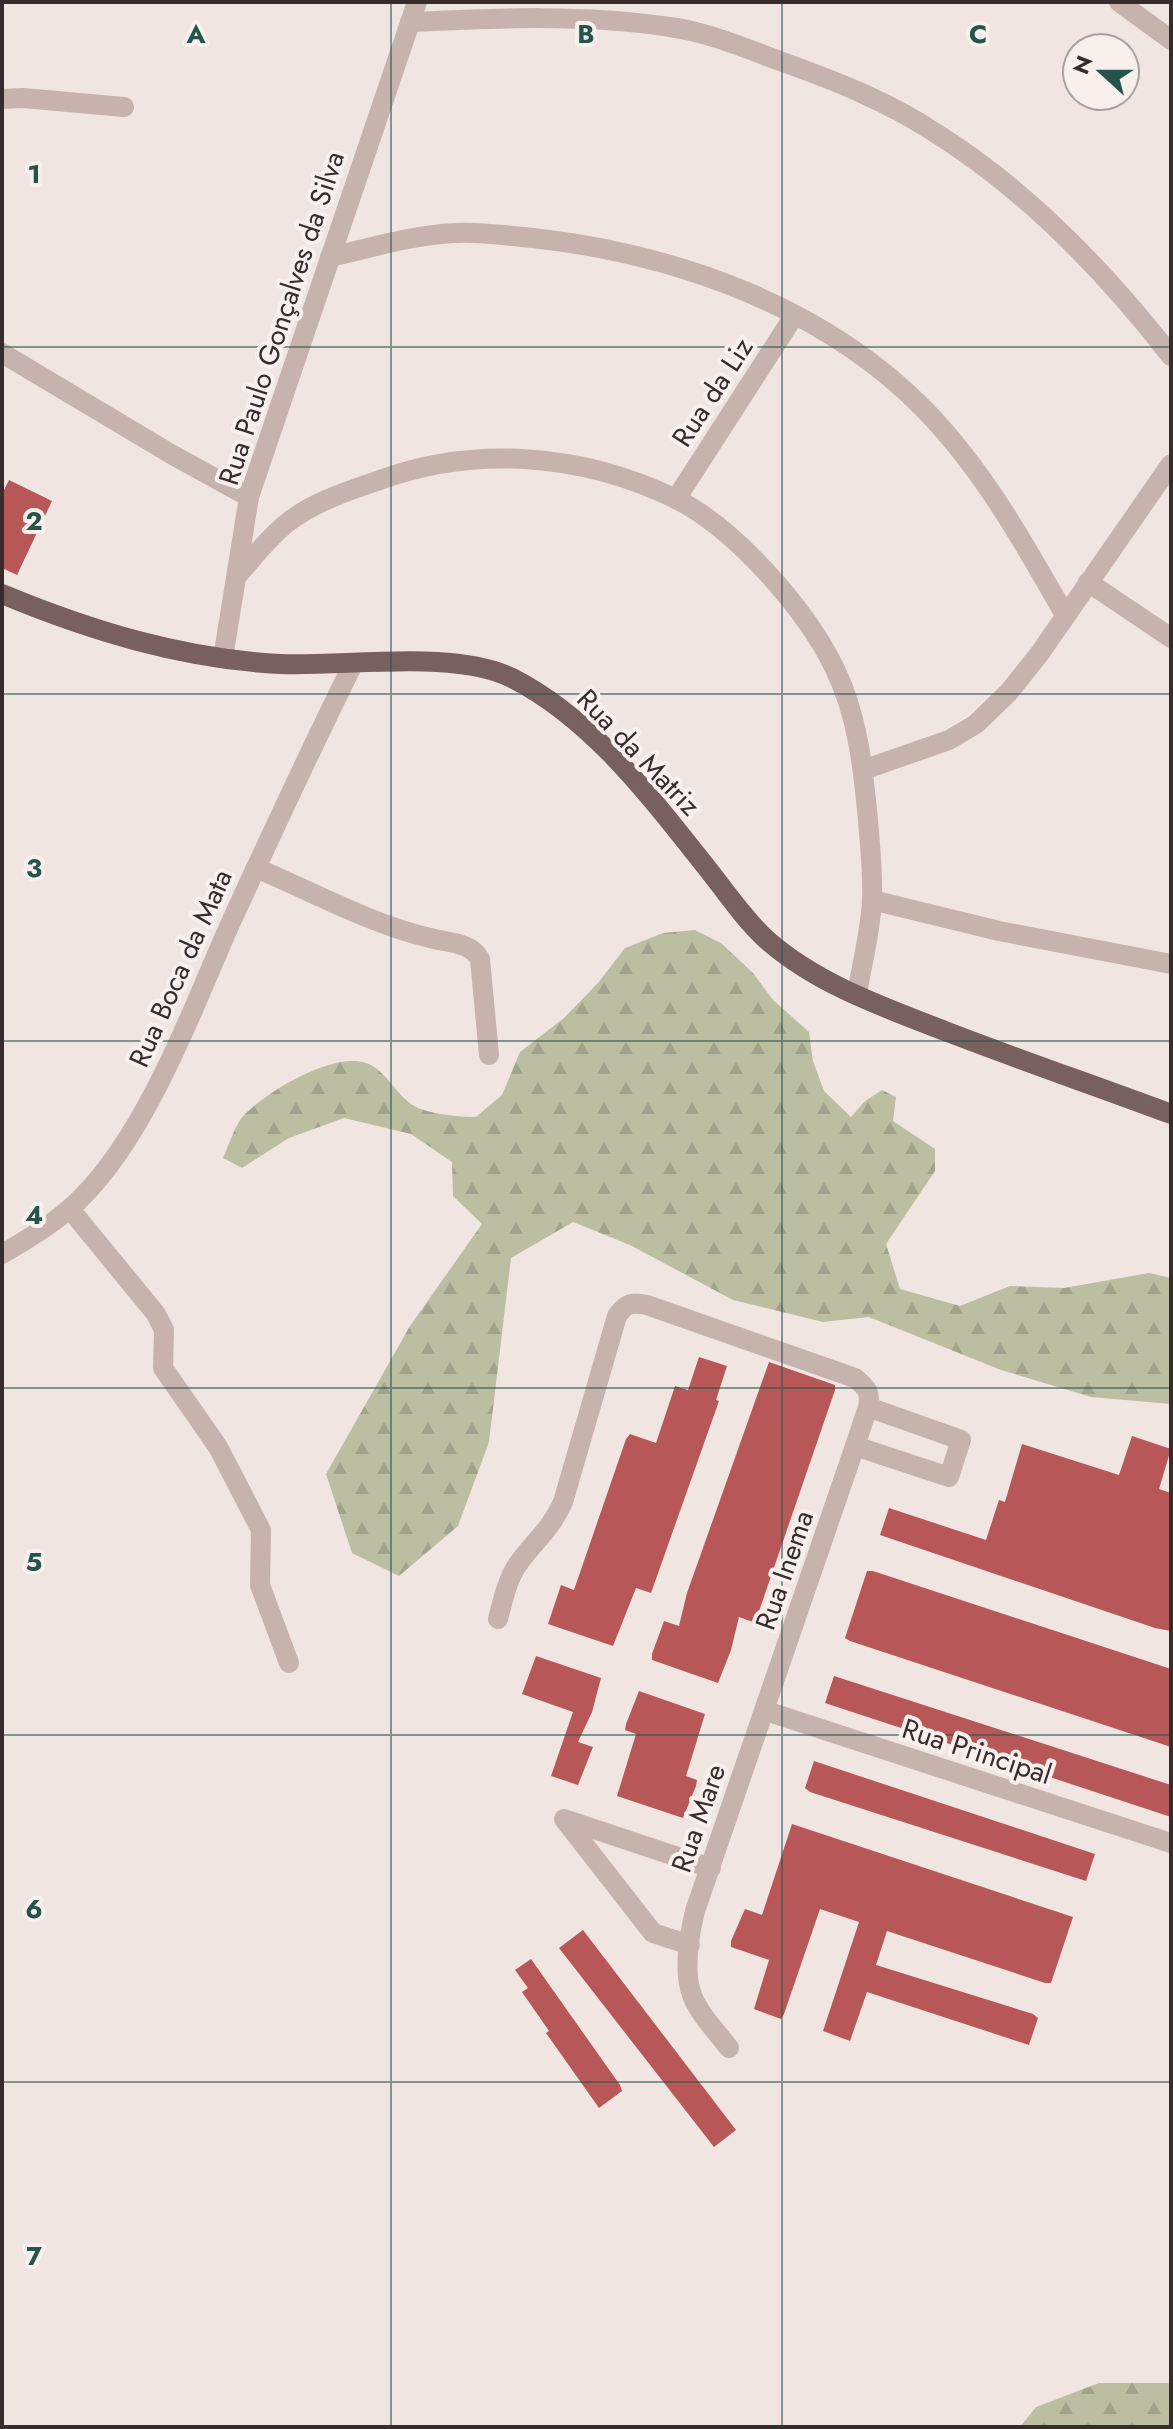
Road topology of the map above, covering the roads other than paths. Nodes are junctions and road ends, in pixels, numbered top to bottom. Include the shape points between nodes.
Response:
1 (417, 2) edge
2 (1119, 2) edge
3 (410, 22) junction
4 (1171, 40) edge
5 (2, 99) edge
6 (124, 107) dead end
7 (330, 257) junction
8 (794, 316) junction
9 (2, 353) edge
10 (1171, 356) edge
11 (1171, 464) edge
12 (1164, 488) edge
13 (249, 497) junction
14 (676, 499) junction
15 (237, 576) junction
16 (1088, 582) junction
17 (2, 594) edge
18 (1065, 615) junction
19 (1171, 638) edge
20 (223, 658) junction
21 (353, 664) junction
22 (863, 770) junction
23 (256, 868) junction
24 (872, 900) junction
25 (1171, 964) edge
26 (857, 994) junction
27 (489, 1055) dead end
28 (1171, 1114) edge
29 (70, 1209) junction
30 (2, 1254) edge
31 (868, 1407) junction
32 (855, 1446) junction
33 (498, 1619) dead end
34 (289, 1663) dead end
35 (766, 1711) junction
36 (1171, 1843) edge
37 (711, 1868) junction
38 (690, 1945) junction
39 (729, 2048) dead end

1 - 3 street, Rua Paulo Gonçalves da Silva
2 - 4 street
3 - 7 street, Rua Paulo Gonçalves da Silva
3 - 10 street via 553,18 674,27 740,46 869,96 934,132 1002,181 1104,274
5 - 6 street
7 - 8 street via 455,233 562,241 672,264
7 - 13 street, Rua Paulo Gonçalves da Silva
8 - 14 street, Rua da Liz
8 - 18 street via 846,345 926,411 1002,506
9 - 13 street
11 - 12 street
12 - 16 street
13 - 15 street, Rua Paulo Gonçalves da Silva
14 - 15 street via 555,462 488,457 443,463 315,505 287,523
14 - 22 street via 769,573 806,620 834,666 851,709
15 - 20 street, Rua Paulo Gonçalves da Silva
16 - 18 street
16 - 19 street
17 - 20 main road, Rua da Matriz via 111,634
18 - 22 street via 1009,692 976,724 949,740
20 - 21 main road, Rua da Matriz
21 - 23 street, Rua Boca da Mata
21 - 26 main road, Rua da Matriz via 479,666 536,691 569,714 609,754 764,937 791,960
22 - 24 street
23 - 27 street via 396,928 475,951
23 - 29 street, Rua Boca da Mata via 156,1088 128,1137
24 - 25 street
24 - 26 street
26 - 28 main road, Rua da Matriz
29 - 30 street, Rua Boca da Mata
29 - 34 street via 156,1314 164,1330 163,1368 218,1447 253,1510 261,1530 260,1585
31 - 32 street, Rua Inema
31 - 32 street via 961,1440 949,1477
31 - 33 street via 867,1388 855,1378 647,1305 624,1306 563,1502 514,1571
32 - 35 street, Rua Inema
35 - 36 street, Rua Principal
35 - 37 street, Rua Mare
37 - 38 street, Rua Mare via 695,1911
37 - 38 street via 564,1819 653,1933
38 - 39 street, Rua Mare via 692,1997

